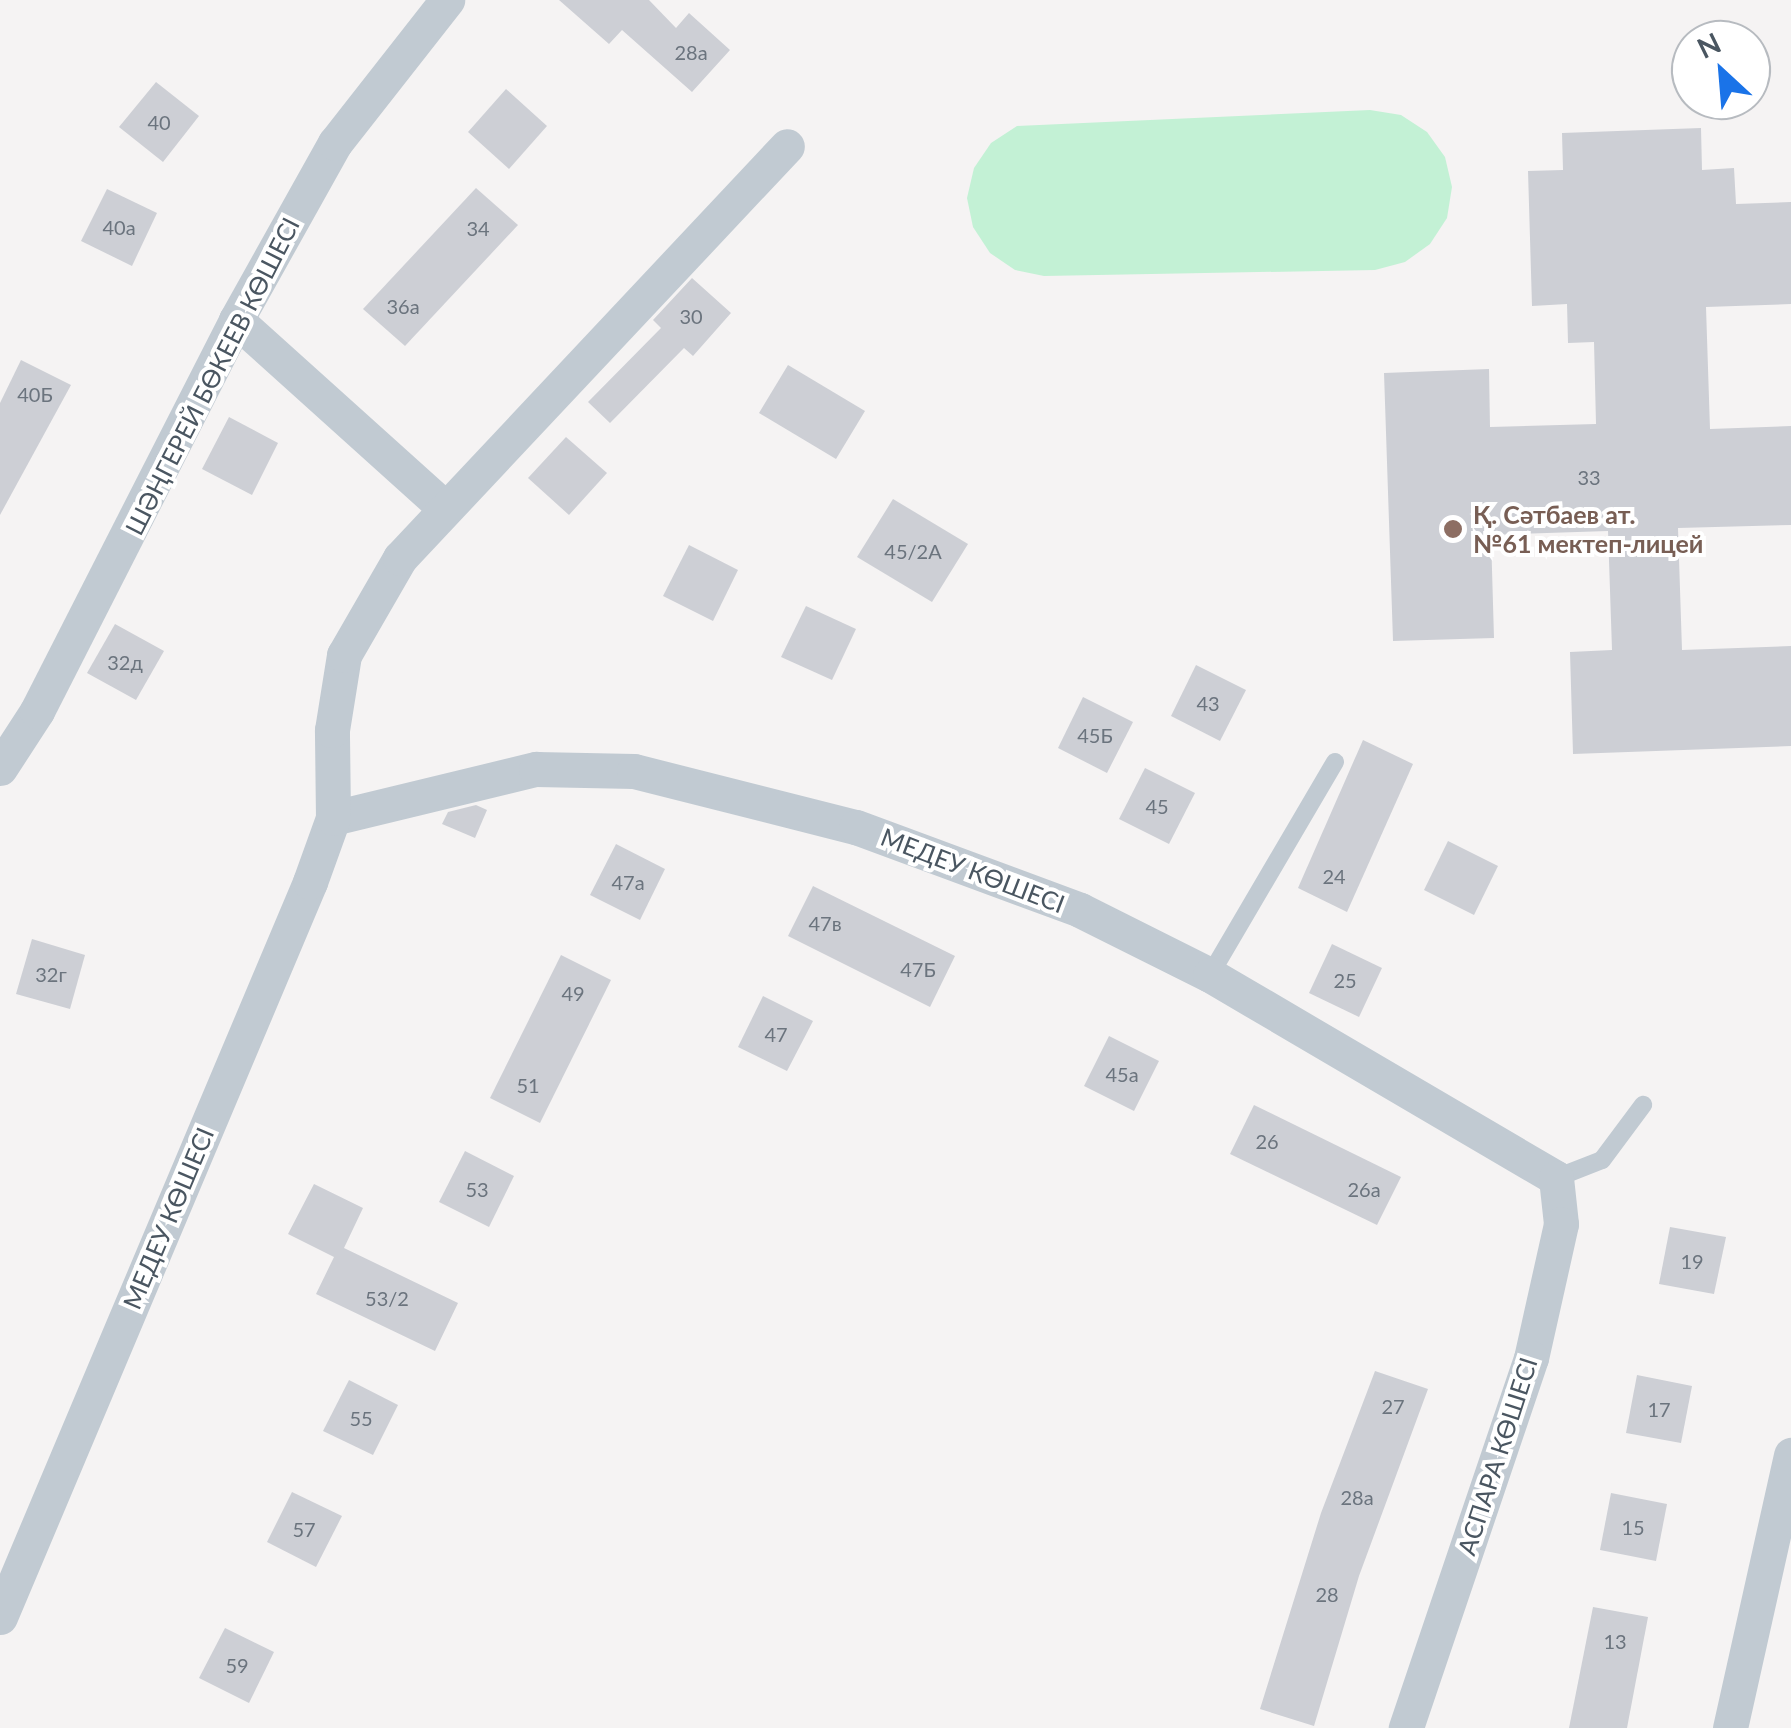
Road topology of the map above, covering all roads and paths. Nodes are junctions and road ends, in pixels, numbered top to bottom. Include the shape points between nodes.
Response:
1 (447, 0) edge
2 (787, 146) dead end
3 (236, 320) junction
4 (445, 508) junction
5 (1335, 762) dead end
6 (0, 768) edge
7 (333, 818) junction
8 (1210, 975) junction
9 (1643, 1105) dead end
10 (1556, 1178) junction
11 (1791, 1454) edge
12 (1775, 1598) edge
13 (0, 1617) edge
14 (1406, 1728) edge
15 (1730, 1728) edge

1 - 3 street, ШӘҢГЕРЕЙ БӨКЕЕВ КӨШЕСІ via 335,143
2 - 4 street, МЕДЕУ КӨШЕСІ
3 - 4 street
3 - 6 street, ШӘҢГЕРЕЙ БӨКЕЕВ КӨШЕСІ via 80,630
4 - 7 street, МЕДЕУ КӨШЕСІ via 400,558 344,655 332,730
5 - 8 lane
7 - 8 street, МЕДЕУ КӨШЕСІ via 536,770 634,771 856,827 1080,910
7 - 13 street, МЕДЕУ КӨШЕСІ
8 - 10 street, МЕДЕУ КӨШЕСІ
9 - 10 lane via 1602,1160
10 - 14 street, АСПАРА КӨШЕСІ via 1561,1224 1531,1358
11 - 12 street
12 - 15 street

